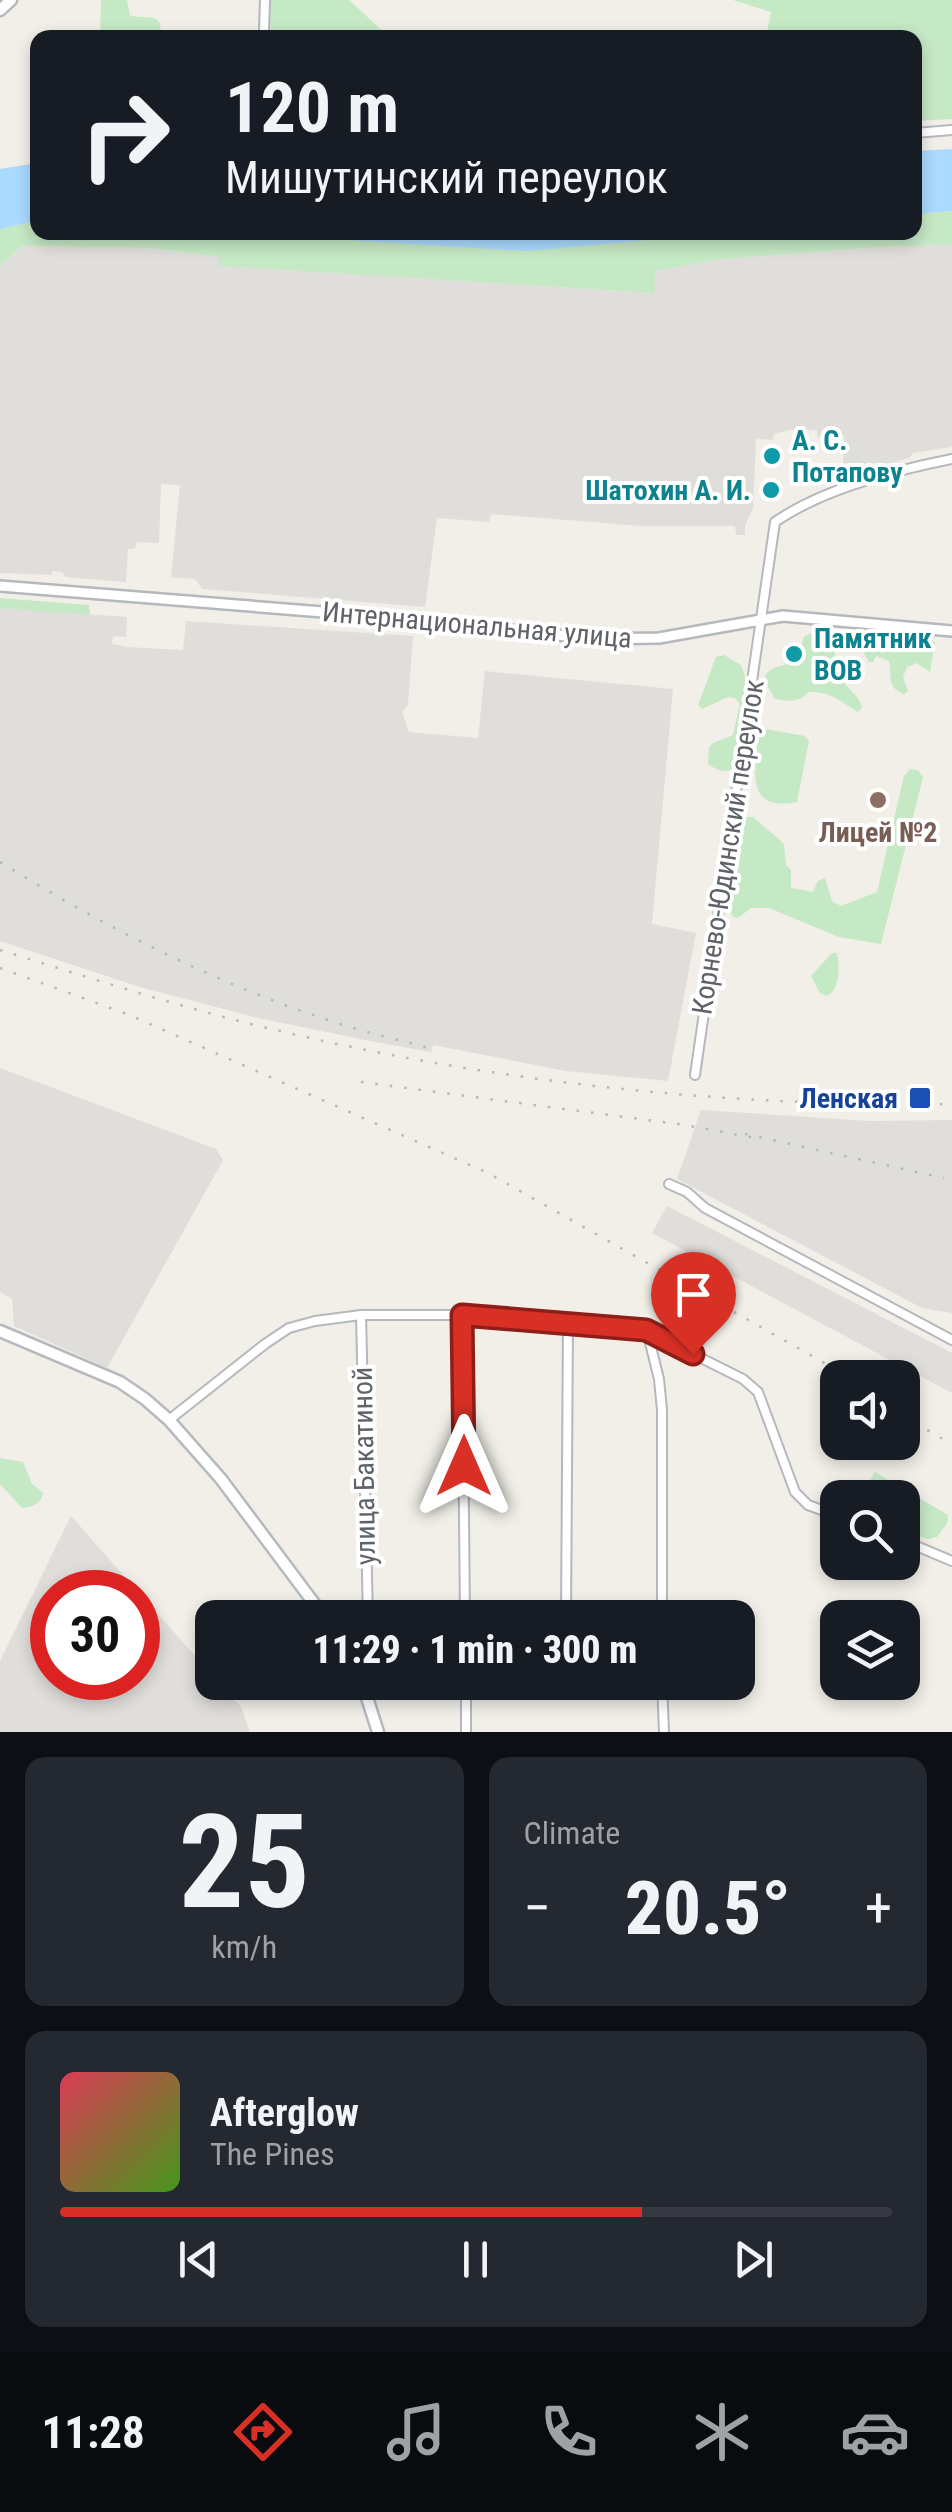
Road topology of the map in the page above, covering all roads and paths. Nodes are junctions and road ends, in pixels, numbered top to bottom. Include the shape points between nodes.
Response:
1 (11, 0) edge
2 (265, 0) edge
3 (0, 10) edge
4 (264, 30) edge
5 (952, 130) edge
6 (922, 132) edge
7 (952, 458) edge
8 (0, 586) edge
9 (763, 620) junction
10 (952, 632) edge
11 (695, 1075) dead end
12 (669, 1184) dead end
13 (361, 1315) junction
14 (462, 1315) junction
15 (568, 1322) junction
16 (646, 1330) junction
17 (0, 1331) edge
18 (952, 1340) edge
19 (169, 1420) junction
20 (820, 1509) edge
21 (920, 1548) edge
22 (952, 1562) edge
23 (312, 1600) edge
24 (368, 1600) edge
25 (465, 1600) edge
26 (566, 1600) edge
27 (662, 1600) edge
28 (368, 1700) edge
29 (466, 1700) edge
30 (663, 1700) edge
31 (378, 1732) edge
32 (466, 1732) edge
33 (664, 1732) edge

1 - 3 main road
2 - 4 street
5 - 6 street
7 - 9 street, Корнево-Юдинский переулок via 819,498 778,519
8 - 9 street, Интернациональная улица via 594,639 659,638
9 - 10 street, Интернациональная улица via 783,616
9 - 11 street, Корнево-Юдинский переулок
12 - 18 street
13 - 14 street
13 - 19 street via 289,1328
13 - 24 street, улица Бакатиной
14 - 15 street
14 - 25 street
15 - 16 street
15 - 26 street
16 - 20 street via 758,1392 795,1492
16 - 27 street via 662,1410
17 - 19 main road via 120,1382
19 - 23 main road
21 - 22 street
28 - 31 main road
29 - 32 street
30 - 33 street

